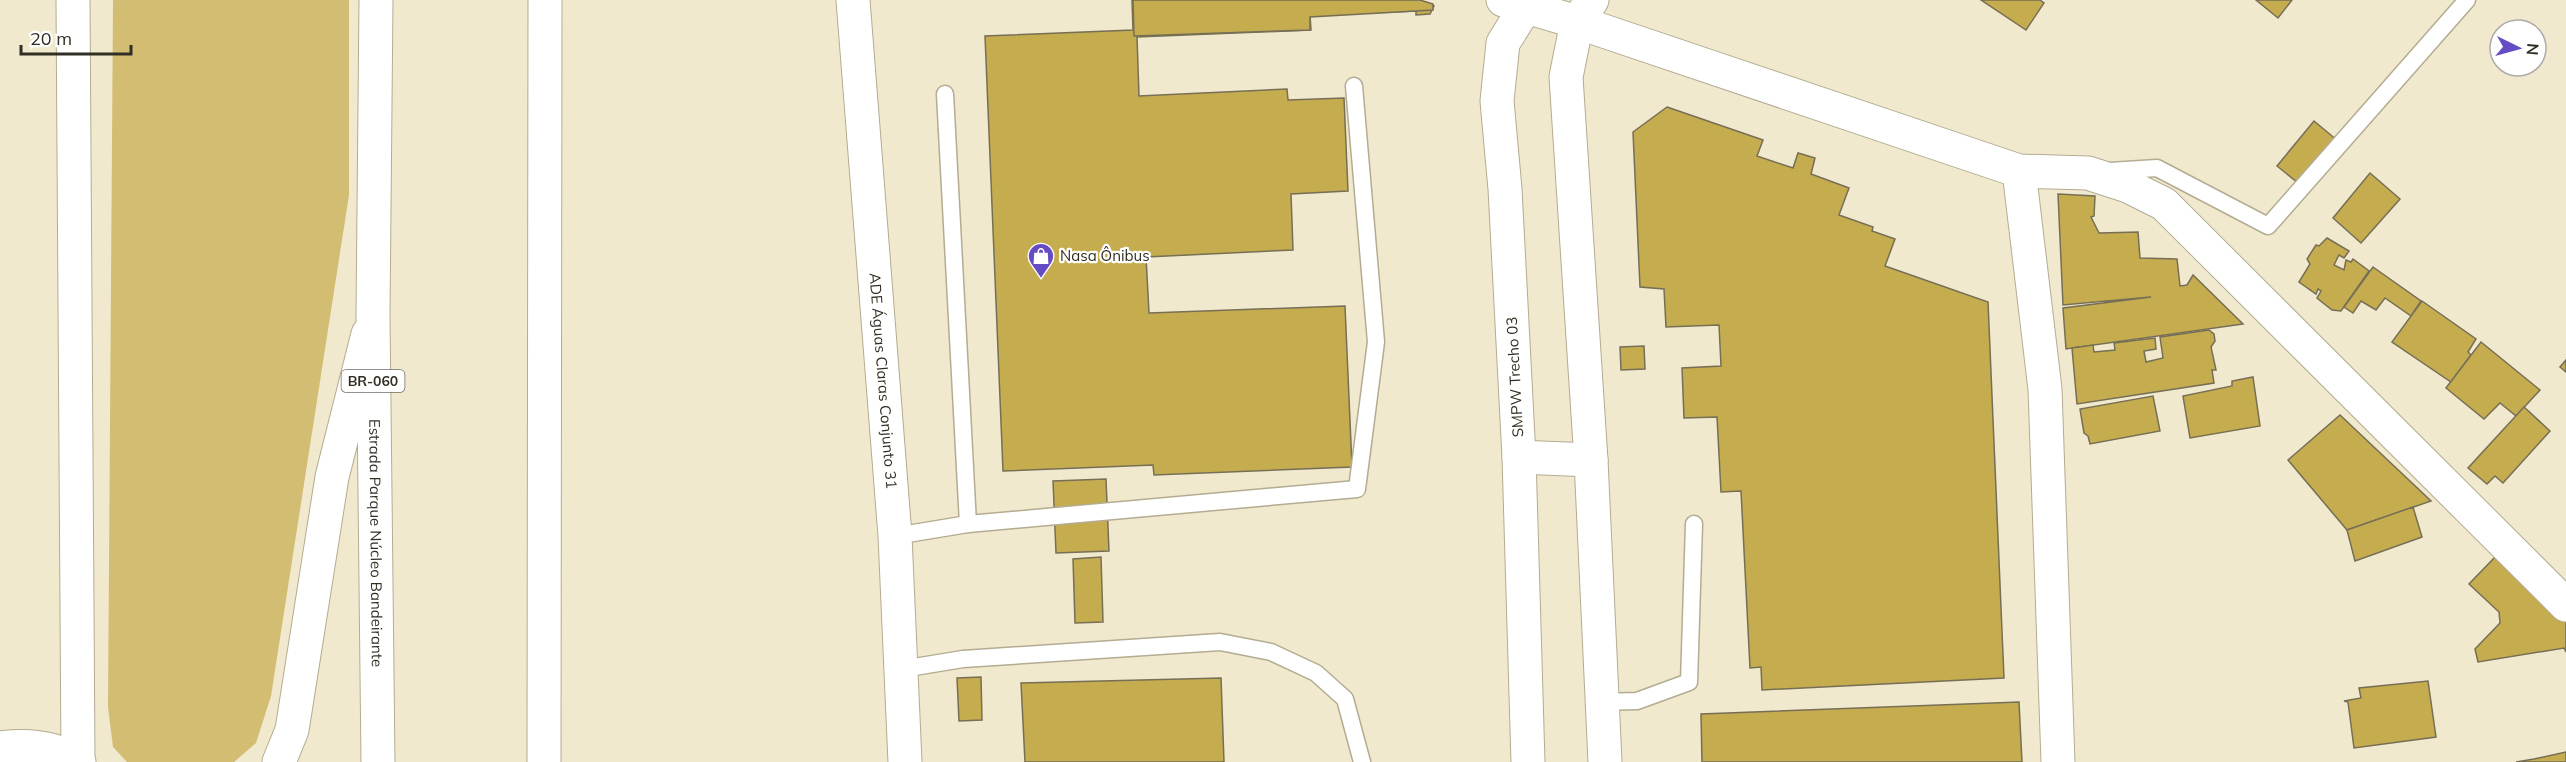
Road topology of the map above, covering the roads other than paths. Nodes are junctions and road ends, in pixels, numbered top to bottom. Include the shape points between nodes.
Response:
1 (73, 0) edge
2 (376, 0) edge
3 (545, 0) edge
4 (853, 0) edge
5 (2467, 0) edge
6 (1519, 2) edge
7 (1584, 11) edge
8 (1354, 86) dead end
9 (945, 94) dead end
10 (2019, 171) junction
11 (2088, 173) junction
12 (373, 315) junction
13 (1519, 457) junction
14 (1591, 460) junction
15 (969, 524) junction
16 (1694, 524) dead end
17 (895, 536) junction
18 (2566, 605) edge
19 (902, 669) junction
20 (1601, 702) junction
21 (0, 748) edge
22 (79, 761) edge
23 (279, 762) edge
24 (378, 762) edge
25 (544, 762) edge
26 (905, 762) edge
27 (1362, 762) edge
28 (1528, 762) edge
29 (1605, 762) edge
30 (2058, 762) edge

1 - 22 main road
2 - 12 main road, Estrada Parque Núcleo Bandeirante / BR-060
3 - 25 main road
4 - 17 main road, ADE Águas Claras Conjunto 31
5 - 11 lane via 2268,226 2157,168
6 - 7 main road
6 - 13 main road, SMPW Trecho 03 via 1503,43 1497,100
7 - 10 main road
7 - 14 main road via 1566,77
8 - 15 lane via 1376,342 1358,489
9 - 15 lane
10 - 11 main road
10 - 30 main road via 2044,389
11 - 18 main road via 2128,186 2164,204
12 - 23 main road via 332,477 292,730
12 - 24 main road, Estrada Parque Núcleo Bandeirante / BR-060
13 - 14 main road
13 - 28 main road, SMPW Trecho 03
14 - 20 main road
15 - 17 lane
16 - 20 lane via 1689,682 1637,701
17 - 19 main road, ADE Águas Claras Conjunto 31
19 - 26 main road, ADE Águas Claras Conjunto 31
19 - 27 lane via 963,659 1220,642 1271,652 1316,673 1345,699
20 - 29 main road
21 - 22 main road via 21,745 50,749

